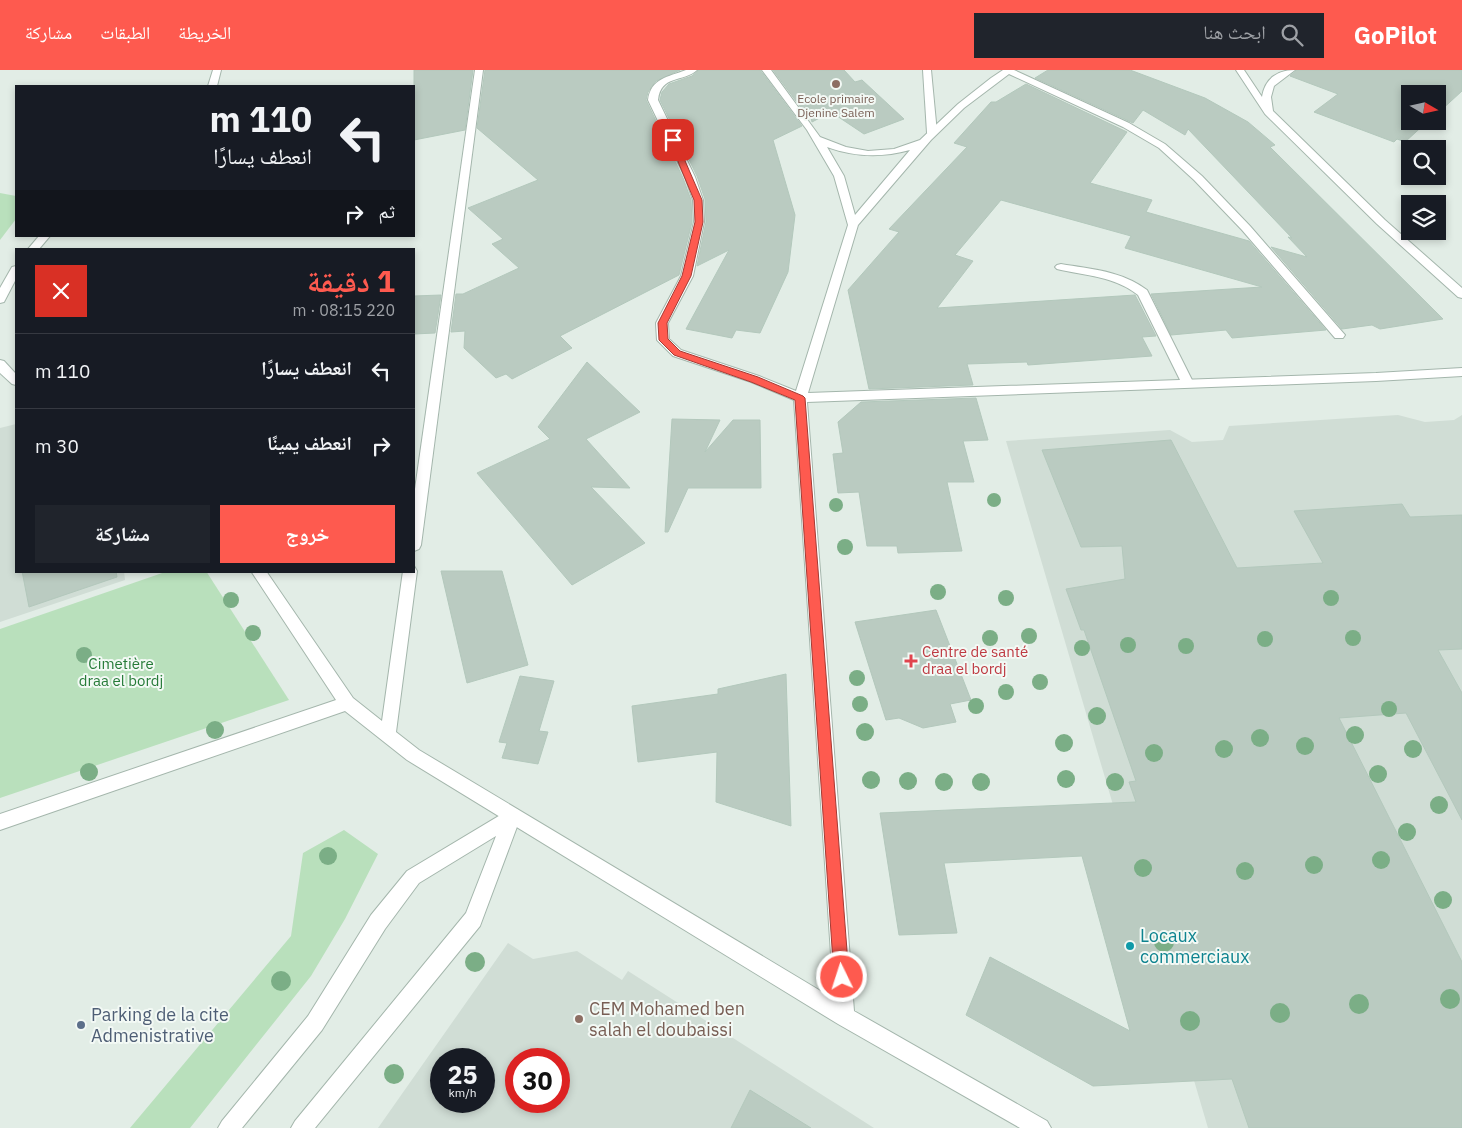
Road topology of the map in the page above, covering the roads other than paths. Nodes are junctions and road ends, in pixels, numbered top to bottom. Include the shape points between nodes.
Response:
1 (218, 70) edge
2 (480, 70) edge
3 (694, 70) edge
4 (766, 70) edge
5 (927, 70) edge
6 (1009, 70) edge
7 (1240, 70) edge
8 (1291, 70) edge
9 (213, 85) edge
10 (1268, 112) junction
11 (932, 133) junction
12 (817, 139) junction
13 (924, 142) junction
14 (853, 224) junction
15 (44, 237) edge
16 (34, 248) edge
17 (1061, 267) dead end
18 (15, 272) edge
19 (1462, 294) edge
20 (0, 299) edge
21 (1338, 335) dead end
22 (0, 364) edge
23 (1462, 372) edge
24 (15, 380) edge
25 (1188, 384) junction
26 (800, 398) junction
27 (415, 538) edge
28 (259, 573) edge
29 (410, 573) edge
30 (347, 703) junction
31 (388, 734) junction
32 (512, 816) junction
33 (0, 822) edge
34 (845, 1016) junction
35 (229, 1128) edge
36 (302, 1128) edge
37 (1040, 1128) edge

1 - 9 street
2 - 27 street
3 - 26 street via 660,83 653,91 653,100 698,200 699,222 687,276 662,323 663,340 677,353
4 - 12 street
5 - 11 street
6 - 11 street via 964,103
6 - 21 street via 1126,125 1162,146 1239,221
7 - 10 street
8 - 10 street via 1281,74 1265,93
10 - 19 street via 1381,222
11 - 13 street
12 - 13 street via 848,152 875,154 900,151
12 - 14 street via 839,176
13 - 14 street
14 - 26 street
15 - 16 street
17 - 25 street via 1123,280 1136,286 1143,293
18 - 20 street
22 - 24 street
23 - 25 street
25 - 26 street
26 - 34 street
28 - 30 street
29 - 31 street
30 - 31 street
30 - 33 street
31 - 32 street via 413,755
32 - 34 street
32 - 35 street via 413,877 378,922 315,1023
32 - 36 street via 473,919
34 - 37 street

